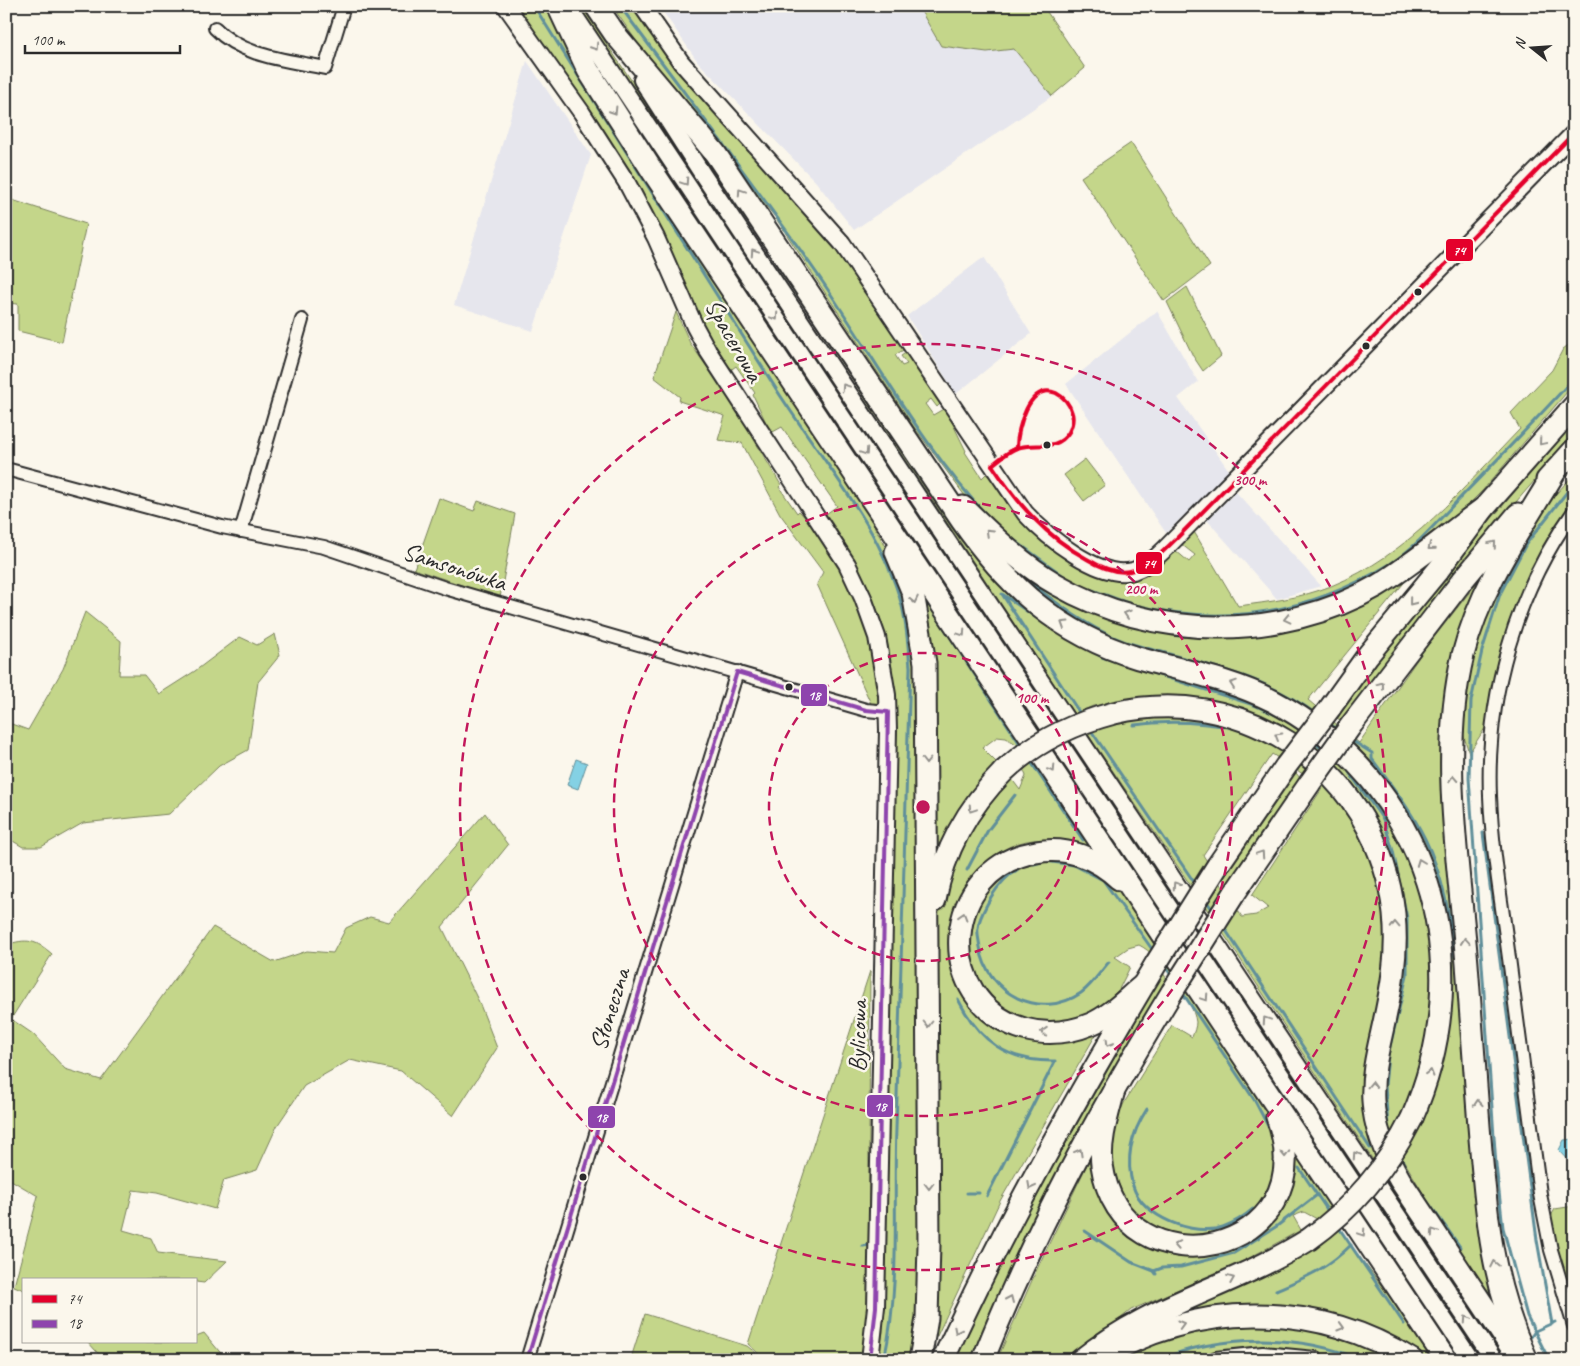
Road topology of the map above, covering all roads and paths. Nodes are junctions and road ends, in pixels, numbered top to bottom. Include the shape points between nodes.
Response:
1 (344, 6) edge
2 (506, 6) edge
3 (558, 6) edge
4 (568, 6) edge
5 (596, 6) edge
6 (642, 6) edge
7 (215, 28) dead end
8 (615, 34) junction
9 (1574, 133) edge
10 (302, 320) dead end
11 (1574, 406) edge
12 (1574, 450) edge
13 (6, 469) edge
14 (1556, 470) junction
15 (932, 478) junction
16 (867, 491) junction
17 (1484, 508) junction
18 (1574, 511) edge
19 (240, 531) junction
20 (737, 672) junction
21 (888, 712) junction
22 (1138, 899) junction
23 (928, 975) junction
24 (1142, 986) junction
25 (1114, 1090) junction
26 (1267, 1091) junction
27 (1574, 1326) edge
28 (527, 1360) edge
29 (870, 1360) edge
30 (920, 1360) edge
31 (943, 1360) edge
32 (983, 1360) edge
33 (1081, 1360) edge
34 (1097, 1360) edge
35 (1216, 1360) edge
36 (1315, 1360) edge
37 (1412, 1360) edge
38 (1446, 1360) edge
39 (1471, 1360) edge
40 (1494, 1360) edge
41 (1519, 1360) edge
42 (1528, 1360) edge

1 - 7 street via 325,68 261,54 225,39
2 - 21 main road, Spacerowa via 627,183 708,351 848,564 864,598 876,636
3 -> 16 highway via 588,70
4 -> 39 main road
5 - 8 highway
6 - 9 main road via 682,62 842,243 1020,507 1061,545 1115,572 1145,566 1171,544
15 -> 8 highway via 715,153
40 -> 8 main road via 703,176
10 - 19 street
11 -> 17 highway
12 - 14 highway
13 - 19 street, Samsonówka
25 -> 14 highway, bridge via 1234,894 1352,724 1462,581
42 -> 14 highway via 1507,1312 1486,1214 1456,835 1452,742 1459,674 1480,603
17 -> 15 highway via 1405,568 1351,599 1318,611 1246,626 1181,626 1145,620 1055,584 1000,542
33 -> 15 highway, bridge via 1151,1313 1264,1265 1308,1240 1340,1215 1375,1178 1397,1146 1427,1083 1439,1033 1443,995 1438,925 1427,882 1411,843 1386,800 1343,750 1309,722 1281,706 1224,681 1114,649 1078,633 1046,612 1018,590 990,560
16 -> 22 highway
16 -> 23 highway via 913,593 925,663
17 -> 24 highway, bridge via 1368,655 1286,766 1218,865
18 - 27 street via 1543,561 1522,607 1500,679 1491,732 1491,820 1542,1206 1551,1250
19 - 20 street, Samsonówka via 331,549 445,588
20 - 21 street, Samsonówka via 866,710
20 - 28 street, Słoneczna
21 - 29 main road, Bylicowa via 876,1307
24 -> 22 highway via 1091,1024 1065,1032 1035,1032 1006,1022 978,997 964,971 959,944 962,920 974,891 996,868 1025,854 1052,850 1083,856 1106,868
22 -> 26 highway
23 -> 30 highway via 929,1286
41 -> 23 highway, bridge via 1400,1180 1377,1130 1372,1098 1373,1076 1393,974 1396,922 1392,892 1383,862 1360,814 1338,784 1308,756 1250,722 1186,707 1150,707 1114,713 1056,734 1029,750 1004,771 969,813 944,863 934,907
24 -> 31 highway via 1024,1199
26 -> 25 highway via 1285,1147 1285,1167 1275,1197 1268,1210 1243,1234 1217,1244 1186,1247 1159,1240 1142,1231 1128,1219 1110,1193 1102,1150
32 -> 25 highway via 1058,1192
26 -> 38 highway
34 -> 37 highway via 1124,1345 1178,1325 1206,1318 1260,1314 1300,1317 1331,1324 1367,1336
35 - 36 main road via 1263,1355

